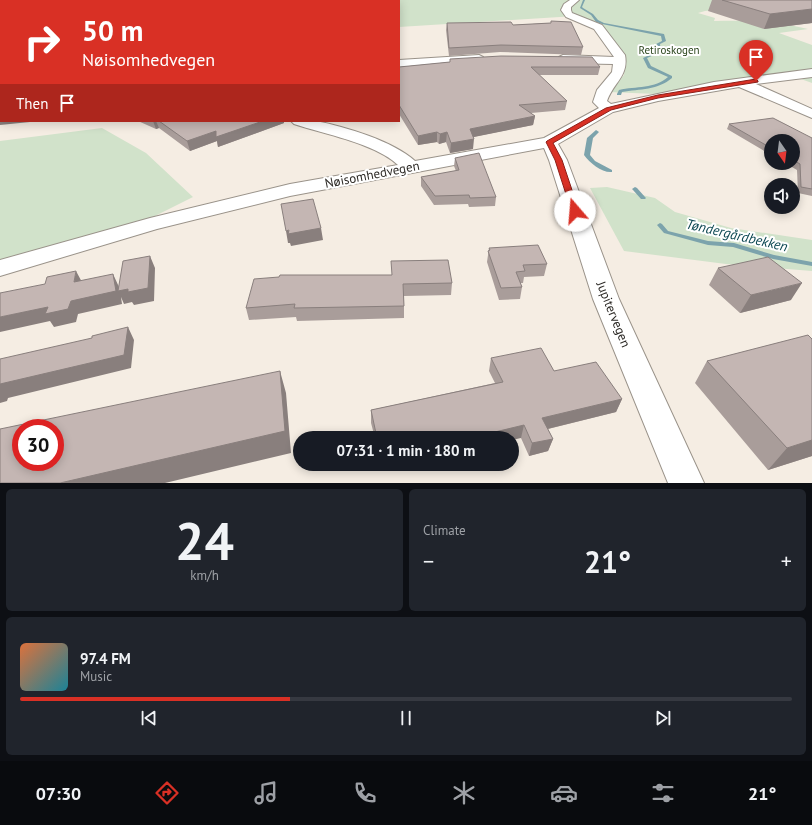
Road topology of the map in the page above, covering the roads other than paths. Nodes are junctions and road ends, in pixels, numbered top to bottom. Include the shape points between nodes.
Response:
1 (575, 0) edge
2 (493, 58) edge
3 (553, 59) edge
4 (620, 61) junction
5 (400, 64) edge
6 (812, 73) edge
7 (742, 83) junction
8 (608, 109) junction
9 (812, 114) edge
10 (302, 122) edge
11 (549, 142) junction
12 (411, 167) junction
13 (0, 268) edge
14 (686, 483) edge

1 - 4 street via 567,6 569,15 598,27 619,55
2 - 5 street
3 - 4 street
4 - 8 street via 618,73 604,90 600,102
6 - 7 street, Nøisomhedvegen
7 - 8 street, Nøisomhedvegen via 658,96
7 - 9 street
8 - 11 street, Nøisomhedvegen
10 - 12 street via 380,146
11 - 12 street, Nøisomhedvegen
11 - 14 street, Jupitervegen via 558,160 606,299
12 - 13 street, Nøisomhedvegen via 290,190 150,224

